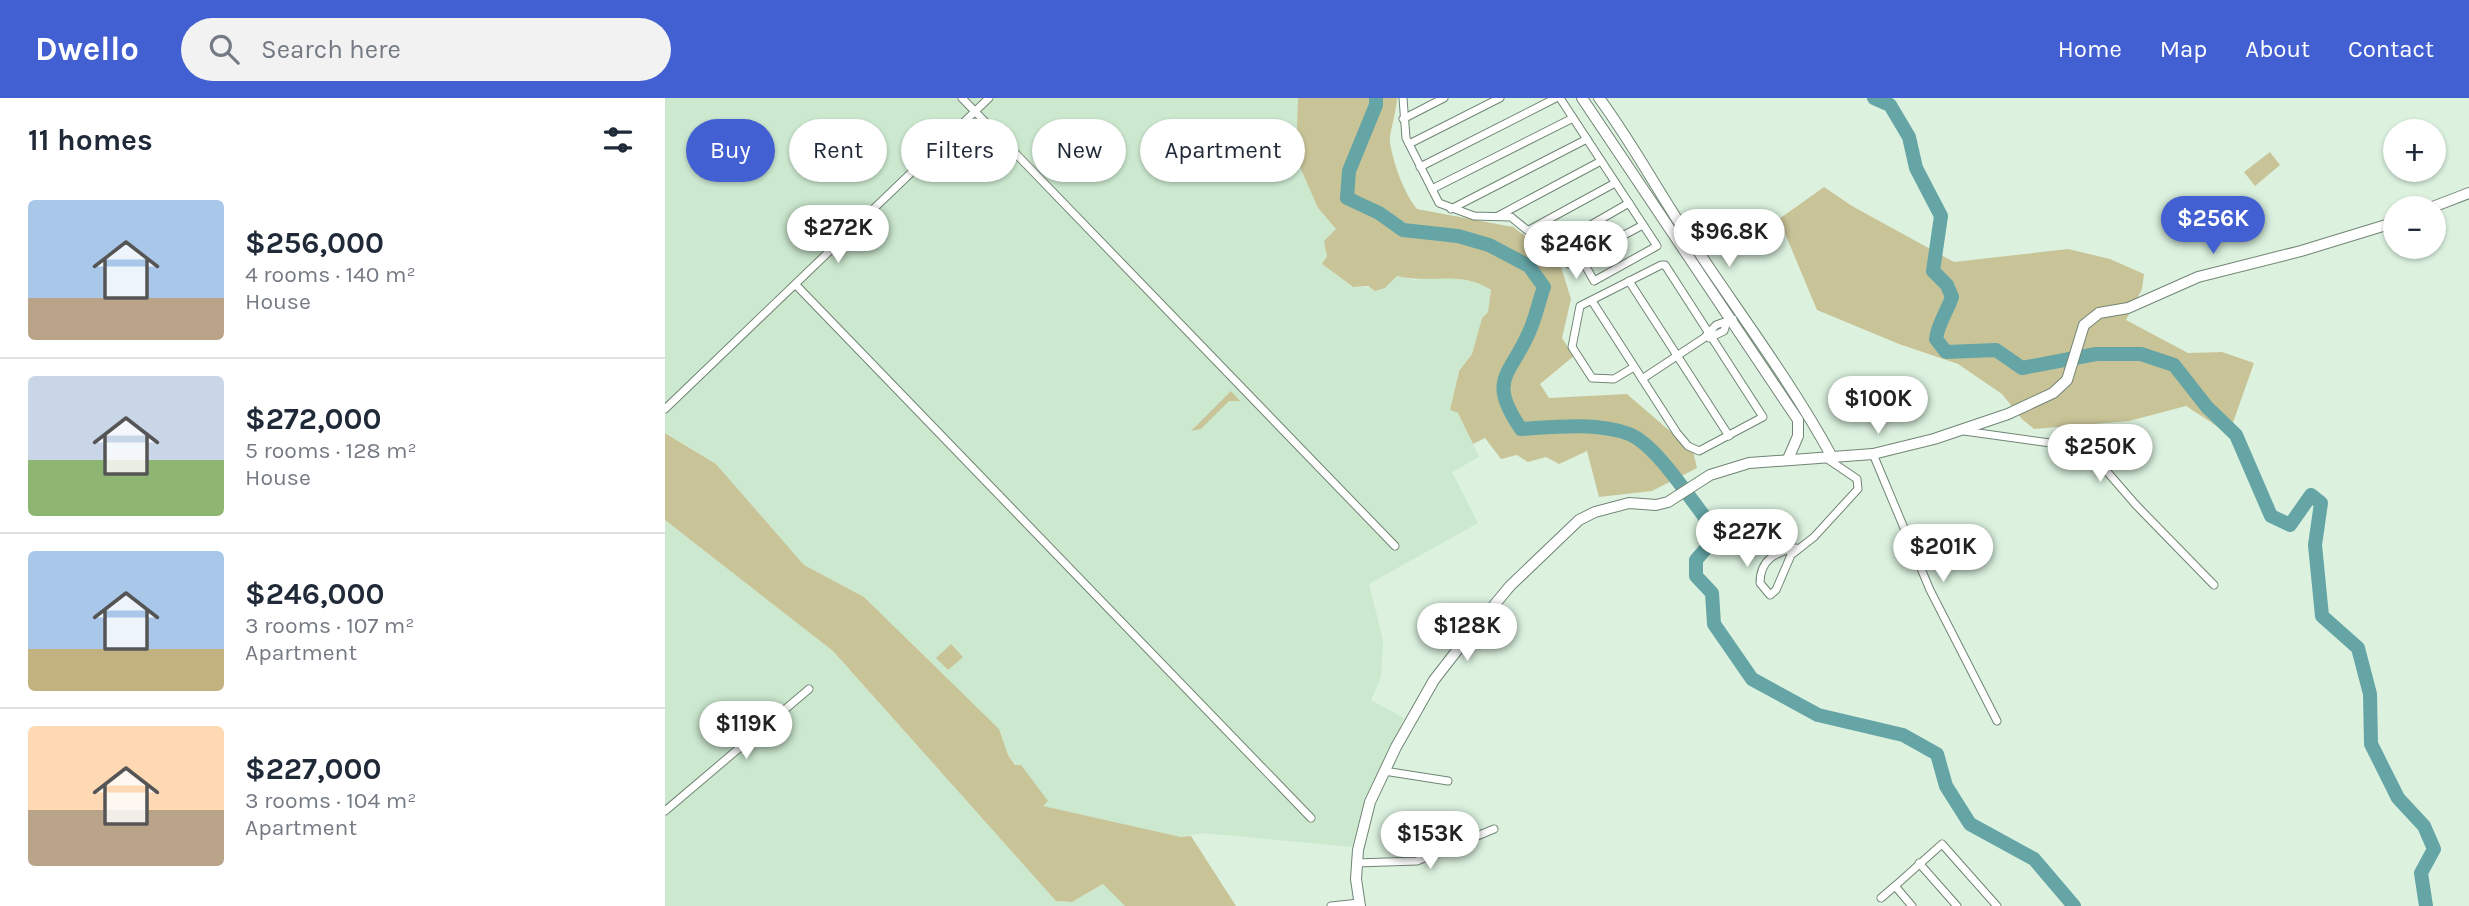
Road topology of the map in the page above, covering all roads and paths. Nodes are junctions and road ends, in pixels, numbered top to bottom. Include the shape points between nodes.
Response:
1 (961, 98) edge
2 (989, 98) edge
3 (1403, 98) edge
4 (1444, 98) edge
5 (1500, 98) edge
6 (1558, 98) edge
7 (1582, 98) edge
8 (1599, 98) edge
9 (975, 112) junction
10 (1573, 118) junction
11 (1403, 119) junction
12 (1587, 139) junction
13 (1409, 144) junction
14 (1601, 161) junction
15 (1420, 167) junction
16 (1615, 183) junction
17 (1432, 189) junction
18 (2469, 193) edge
19 (2446, 202) edge
20 (1629, 203) junction
21 (1450, 210) junction
22 (1497, 217) junction
23 (1643, 225) junction
24 (2383, 226) edge
25 (1529, 230) junction
26 (1549, 248) junction
27 (1581, 258) junction
28 (1629, 281) junction
29 (796, 285) junction
30 (1592, 300) junction
31 (1741, 313) junction
32 (1728, 322) junction
33 (1708, 336) junction
34 (1677, 356) junction
35 (1634, 367) junction
36 (1642, 379) junction
37 (665, 409) edge
38 (1809, 415) junction
39 (1798, 420) junction
40 (1960, 431) junction
41 (1729, 436) junction
42 (1873, 454) junction
43 (1829, 457) junction
44 (1788, 459) junction
45 (1395, 546) dead end
46 (1796, 548) junction
47 (2214, 584) dead end
48 (809, 689) dead end
49 (1997, 721) dead end
50 (1384, 771) junction
51 (1448, 781) dead end
52 (665, 811) edge
53 (1311, 818) dead end
54 (1494, 829) dead end
55 (1356, 863) junction
56 (1919, 863) junction
57 (1895, 886) junction
58 (1881, 898) dead end
59 (1360, 904) edge
60 (1331, 906) edge
61 (1912, 906) edge
62 (1957, 906) edge
63 (1997, 906) edge

1 - 9 street
2 - 9 street
3 - 11 street
4 - 11 street
5 - 13 street
6 - 10 street
6 - 15 street
7 - 32 main road
8 - 31 main road
9 - 29 street
9 - 45 street
10 - 12 street
10 - 17 street
11 - 13 street
12 - 14 street
12 - 21 street
13 - 15 street
14 - 16 street
14 - 22 street
15 - 17 street
16 - 20 street
16 - 25 street
17 - 21 street via 1440,204
18 - 19 main road
20 - 23 street
20 - 26 street
21 - 22 street
22 - 25 street via 1511,217
23 - 27 street
23 - 27 street via 1655,250 1594,281
24 - 40 main road via 2240,264 2128,308 2099,313 2084,325 2071,375 2044,397
25 - 26 street
26 - 27 street via 1566,264
28 - 30 street
28 - 33 street via 1665,265
28 - 34 street
29 - 37 street
29 - 53 street
30 - 35 street
30 - 35 street via 1580,306 1572,347 1592,378 1614,379
31 - 32 street
31 - 38 main road
32 - 33 street
32 - 39 main road
33 - 34 street
33 - 41 street via 1763,415
34 - 36 street
34 - 41 street
35 - 36 street
36 - 41 street via 1688,446 1699,451
38 - 39 main road
38 - 43 main road
39 - 44 main road via 1798,436
40 - 42 main road
40 - 47 street via 2065,445 2087,455
42 - 43 main road
42 - 49 street via 1930,590
43 - 44 main road
43 - 46 street via 1854,476 1858,489 1814,537
44 - 50 main road via 1726,468 1668,502 1629,503 1579,520 1510,586 1434,680
46 - 46 street via 1764,564 1760,583 1767,594 1776,590
48 - 52 street
50 - 51 street
50 - 55 main road via 1370,802
54 - 55 street via 1425,858
55 - 59 main road
56 - 57 street
56 - 62 street
56 - 63 street via 1939,844 1944,845
57 - 58 street
57 - 61 street
59 - 60 street

